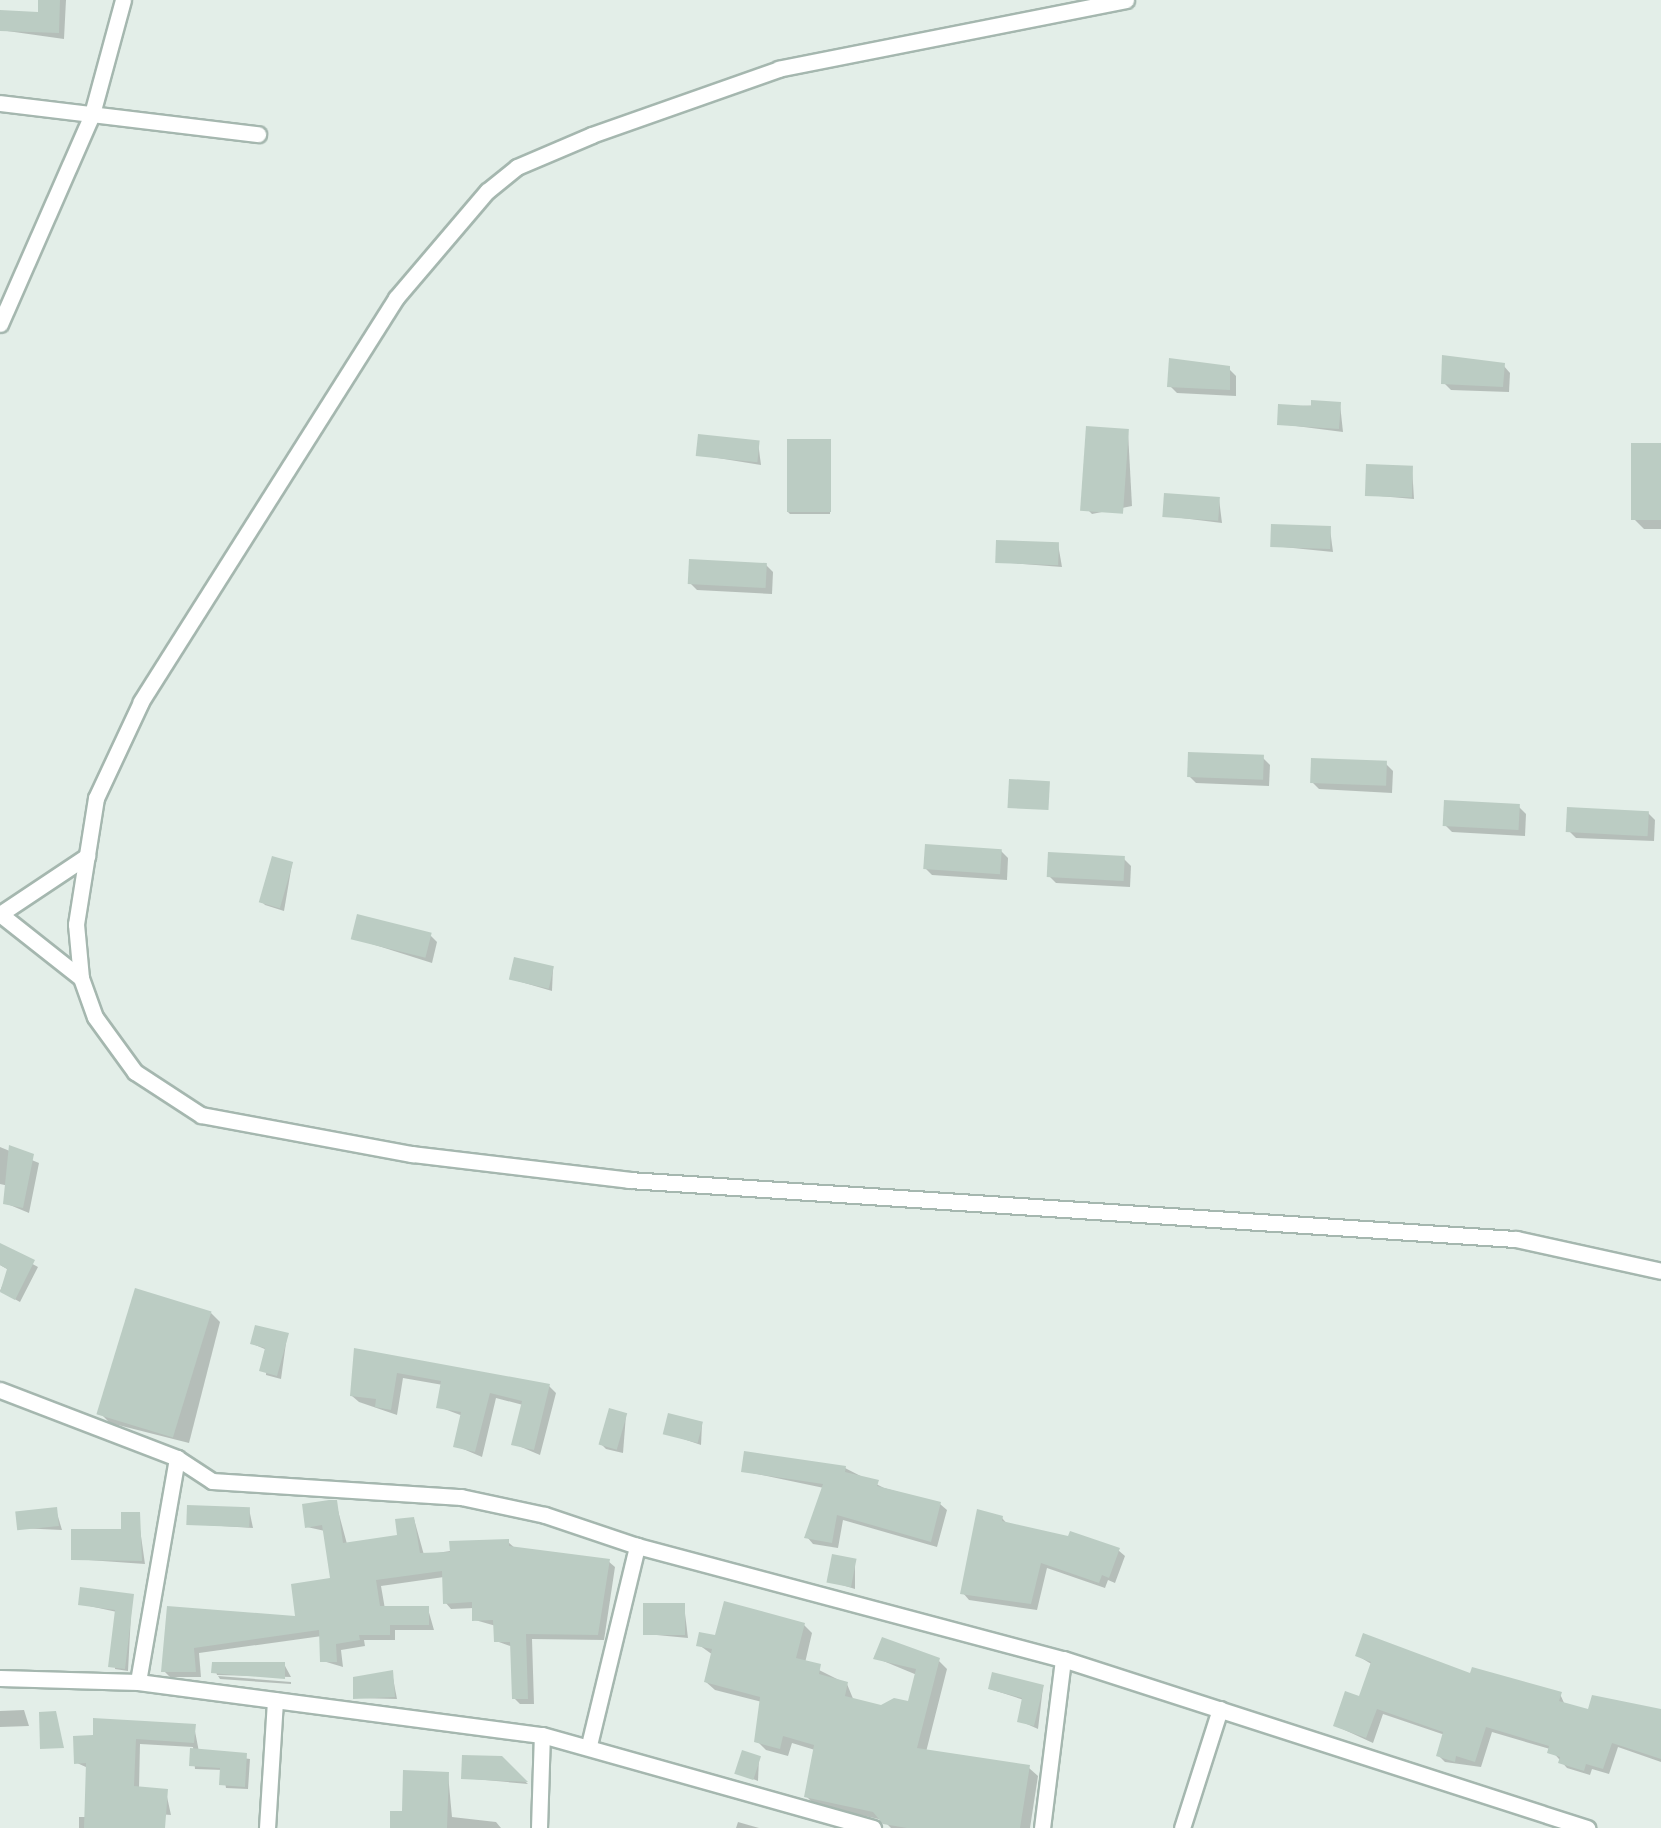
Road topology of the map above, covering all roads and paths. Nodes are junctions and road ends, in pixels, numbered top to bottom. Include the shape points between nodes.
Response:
1 (123, 0) edge
2 (1126, 0) edge
3 (0, 103) edge
4 (92, 114) junction
5 (258, 134) dead end
6 (0, 324) edge
7 (87, 856) junction
8 (0, 914) edge
9 (81, 978) junction
10 (1661, 1271) edge
11 (0, 1390) edge
12 (176, 1458) junction
13 (637, 1546) junction
14 (1064, 1659) junction
15 (0, 1678) edge
16 (138, 1682) junction
17 (274, 1700) junction
18 (1220, 1710) junction
19 (542, 1734) junction
20 (589, 1746) junction
21 (267, 1828) edge
22 (539, 1828) edge
23 (869, 1828) edge
24 (1042, 1828) edge
25 (1182, 1828) edge
26 (1587, 1828) edge

1 - 4 street
2 - 7 street via 779,69 577,141 517,167 487,191 396,298 141,702 96,798
3 - 4 street
4 - 5 street
4 - 6 street
7 - 8 street
7 - 9 street via 76,924
8 - 9 street
9 - 10 street via 95,1017 135,1072 201,1115 220,1119 412,1154 629,1180 1516,1240
11 - 12 street
12 - 13 street via 212,1481 461,1497
12 - 16 street
13 - 14 street
13 - 20 street
14 - 18 street
14 - 24 street
15 - 16 street
16 - 17 street
17 - 19 street
17 - 21 street
18 - 25 street
18 - 26 street
19 - 20 street
19 - 22 street
20 - 23 street

